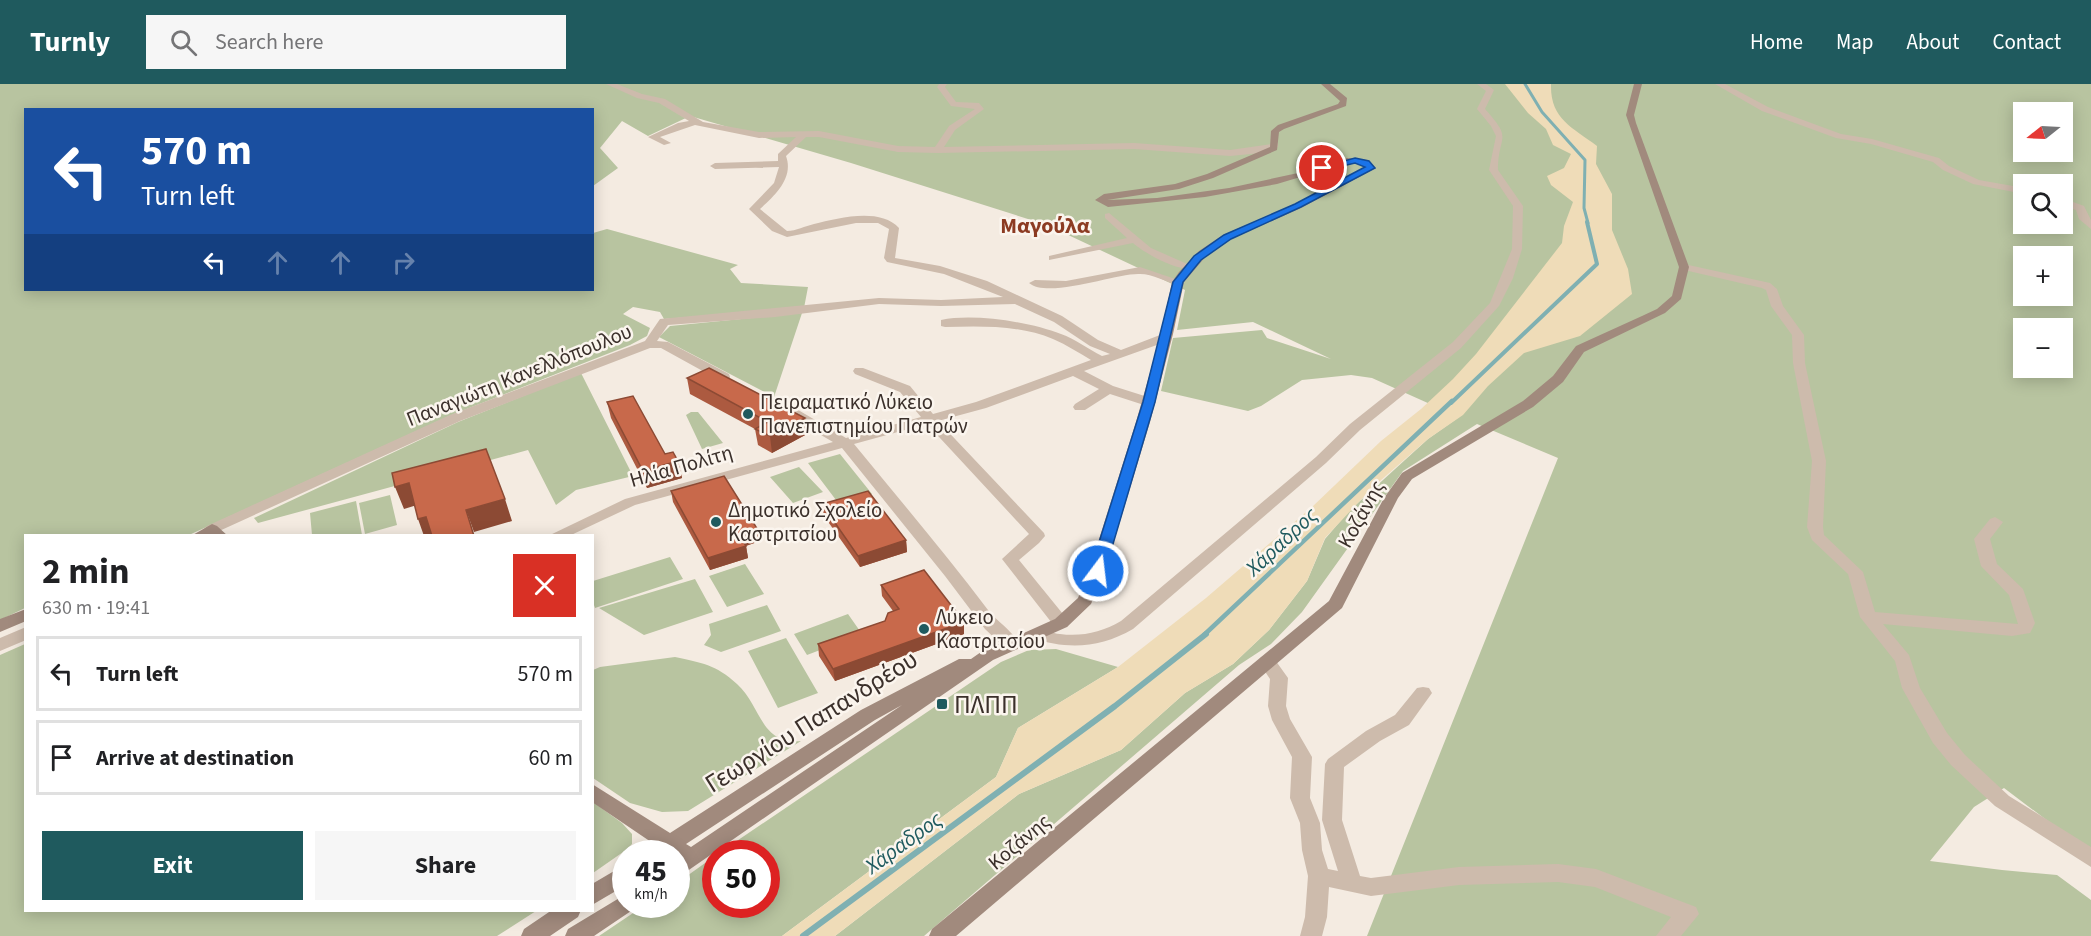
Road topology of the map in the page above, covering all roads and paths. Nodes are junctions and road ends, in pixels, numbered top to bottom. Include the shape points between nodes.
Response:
1 (610, 84) edge
2 (943, 84) edge
3 (1325, 84) edge
4 (1481, 84) edge
5 (1638, 84) edge
6 (1719, 84) edge
7 (696, 122) junction
8 (805, 133) junction
9 (667, 143) dead end
10 (1275, 145) junction
11 (938, 150) junction
12 (784, 164) junction
13 (715, 166) dead end
14 (2013, 188) edge
15 (2073, 205) edge
16 (1109, 216) dead end
17 (2091, 226) edge
18 (1135, 238) junction
19 (1053, 258) dead end
20 (1189, 267) junction
21 (1684, 267) junction
22 (1178, 282) junction
23 (1035, 283) dead end
24 (1017, 300) junction
25 (945, 323) dead end
26 (1164, 338) junction
27 (649, 344) junction
28 (1121, 354) junction
29 (1101, 361) junction
30 (859, 371) dead end
31 (1074, 371) junction
32 (741, 385) edge
33 (1108, 388) junction
34 (1149, 402) junction
35 (776, 404) edge
36 (1080, 407) dead end
37 (929, 420) junction
38 (845, 443) junction
39 (1995, 522) dead end
40 (210, 533) edge
41 (559, 534) edge
42 (24, 615) edge
43 (1868, 617) junction
44 (1061, 623) junction
45 (0, 626) edge
46 (24, 634) edge
47 (1038, 634) junction
48 (1011, 644) junction
49 (0, 645) edge
50 (987, 656) junction
51 (1268, 661) junction
52 (1423, 693) dead end
53 (594, 793) edge
54 (653, 840) edge
55 (675, 840) edge
56 (2091, 858) edge
57 (690, 859) edge
58 (1319, 876) junction
59 (612, 882) edge
60 (1352, 883) junction
61 (594, 895) edge
62 (567, 912) edge
63 (612, 912) edge
64 (532, 936) edge
65 (576, 936) edge
66 (940, 936) edge
67 (1311, 936) edge
68 (1667, 936) edge

1 - 7 street via 662,101
2 - 11 street via 941,87 954,104 976,105 980,109 952,128
3 - 10 main road via 1341,96 1342,106 1281,127 1275,131
4 - 47 street via 1490,90 1481,109 1500,136 1492,171 1518,206 1517,249 1495,304 1457,345 1355,427 1127,625 1079,641
5 - 21 main road via 1630,115 1632,123
6 - 14 street via 1765,109 1839,136 1934,159 1976,182
7 - 8 street via 752,134
7 - 9 street via 652,137
8 - 11 street via 892,148
8 - 12 street via 781,156
10 - 11 street via 1230,153 1134,146
10 - 20 main road via 1210,176 1176,187 1101,198 1101,202 1108,204 1214,194 1302,175 1343,161 1355,160 1371,168 1227,237
12 - 13 street
12 - 24 street via 778,185 754,209 782,233 868,219 884,220 894,228 891,260 963,275
15 - 17 street via 2080,208
16 - 18 street
18 - 19 street
18 - 20 street via 1147,250
20 - 22 main road
21 - 43 street via 1766,285 1798,335 1799,363 1819,461 1816,537 1855,572
21 - 51 main road, Κοζάνης via 1677,297 1661,311 1580,349 1558,378 1528,404 1407,476 1391,498 1336,604
22 - 23 street via 1137,270 1069,283
22 - 26 main road
24 - 27 street, Παναγιώτη Κανελλόπουλου via 879,301 664,322
24 - 28 street, Παναγιώτη Κανελλόπουλου
25 - 29 street via 975,322 1034,329 1058,337
26 - 28 street, Ηλία Πολίτη
26 - 34 main road
27 - 32 street via 664,345
27 - 40 street, Παναγιώτη Κανελλόπουλου via 455,418
28 - 29 street, Ηλία Πολίτη
29 - 31 street, Ηλία Πολίτη
30 - 37 street via 902,387
31 - 33 street
31 - 37 street, Ηλία Πολίτη via 995,401
33 - 34 street
33 - 36 street
34 - 44 main road via 1093,585 1078,609
35 - 38 street
37 - 38 street, Ηλία Πολίτη
37 - 44 street via 1036,532 1034,540 1010,558
38 - 41 street, Ηλία Πολίτη via 630,502
38 - 48 street via 991,625
39 - 43 street via 1982,538 1989,566 2017,593 2027,623 2024,629
42 - 45 main road
43 - 56 street via 1903,658 1911,688 1940,738 1964,768 2011,807
44 - 47 main road
46 - 49 street
47 - 48 main road
48 - 50 main road
50 - 55 main road, Γεωργίου Παπανδρέου via 959,666 885,705
50 - 57 main road, Γεωργίου Παπανδρέου
51 - 58 street via 1280,678 1277,706 1281,720 1302,757 1300,798 1310,823
51 - 66 main road, Κοζάνης
52 - 60 street via 1402,720 1335,764 1332,820
53 - 54 main road
58 - 60 street
58 - 67 street via 1317,917
59 - 61 main road
60 - 68 street via 1371,887 1460,876 1530,873 1596,878 1688,914
62 - 64 main road
63 - 65 main road

